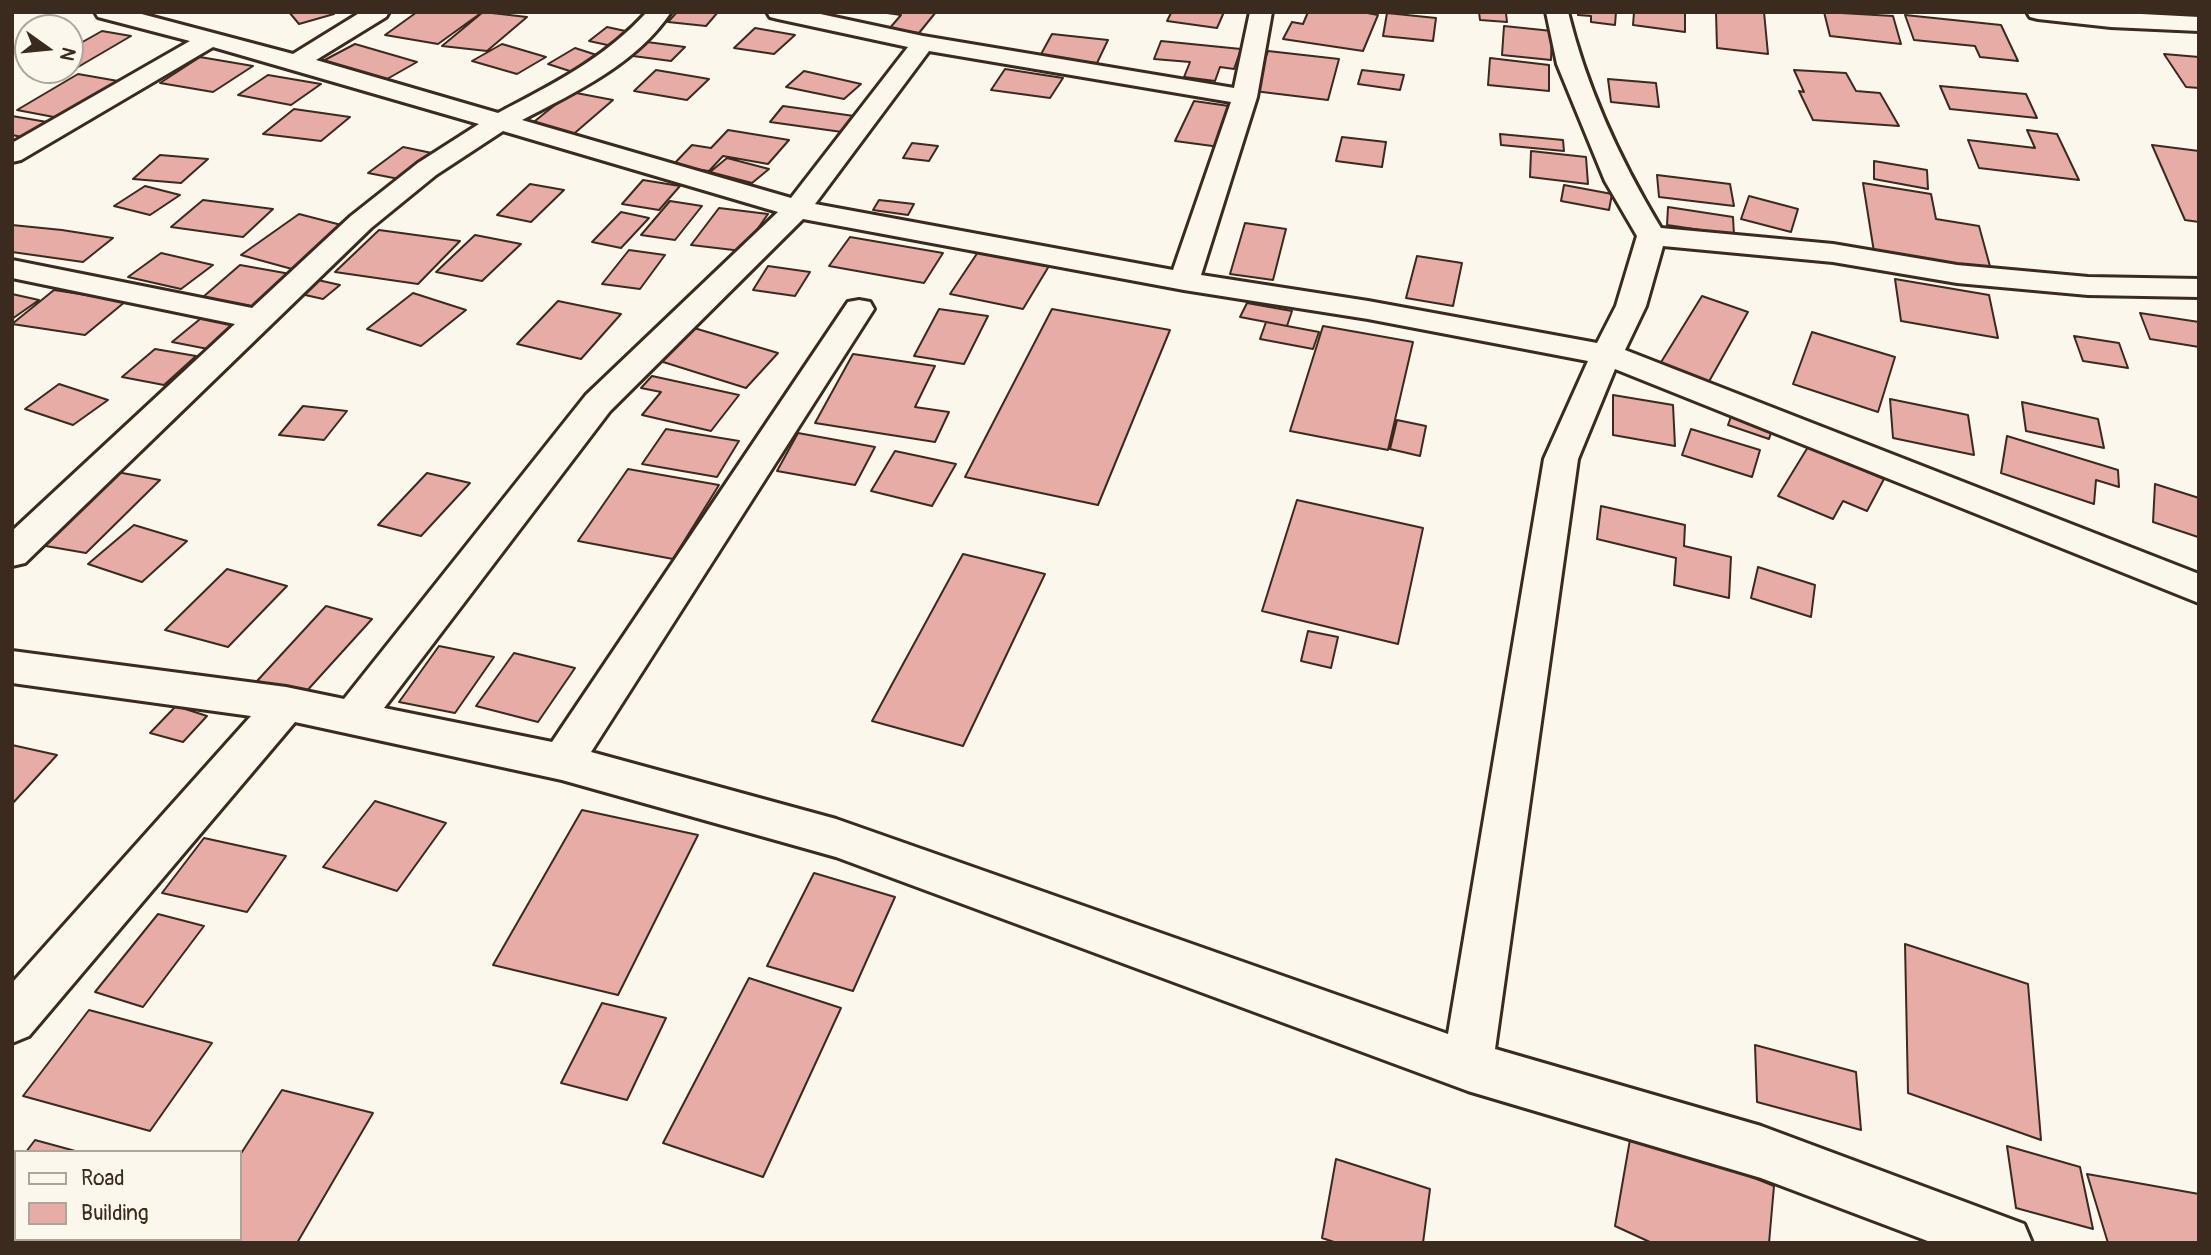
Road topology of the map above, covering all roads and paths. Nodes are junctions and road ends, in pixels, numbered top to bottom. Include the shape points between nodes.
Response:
1 (106, 12) edge
2 (378, 12) edge
3 (660, 12) edge
4 (778, 12) edge
5 (1261, 12) edge
6 (1557, 12) edge
7 (2038, 12) edge
8 (2108, 16) edge
9 (2199, 24) edge
10 (212, 38) junction
11 (923, 43) junction
12 (296, 61) junction
13 (1245, 97) junction
14 (498, 123) junction
15 (12, 153) edge
16 (797, 209) junction
17 (1651, 236) junction
18 (12, 269) edge
19 (1184, 281) junction
20 (2199, 288) edge
21 (859, 309) dead end
22 (258, 319) junction
23 (1609, 355) junction
24 (12, 553) edge
25 (2199, 589) edge
26 (12, 667) edge
27 (286, 704) junction
28 (352, 719) junction
29 (562, 762) junction
30 (12, 1019) edge
31 (1468, 1066) junction
32 (2005, 1243) edge

1 - 10 street
2 - 12 street
3 - 14 street via 639,36 586,77
4 - 11 street
5 - 13 street
6 - 17 street via 1569,64 1619,181
7 - 8 street
8 - 9 street
10 - 12 street
10 - 15 street
11 - 13 street
11 - 16 street
12 - 14 street
13 - 19 street
14 - 16 street
14 - 22 street via 427,169 361,222
16 - 19 street
16 - 28 street via 598,403
17 - 20 street via 1833,253 1957,274 2075,285
17 - 23 street via 1631,306
18 - 22 street
19 - 23 street
21 - 29 street
22 - 24 street
23 - 25 street
23 - 31 street via 1561,459
26 - 27 street
27 - 28 street
27 - 30 street
28 - 29 street
29 - 31 street via 836,838
31 - 32 street via 1761,1152

